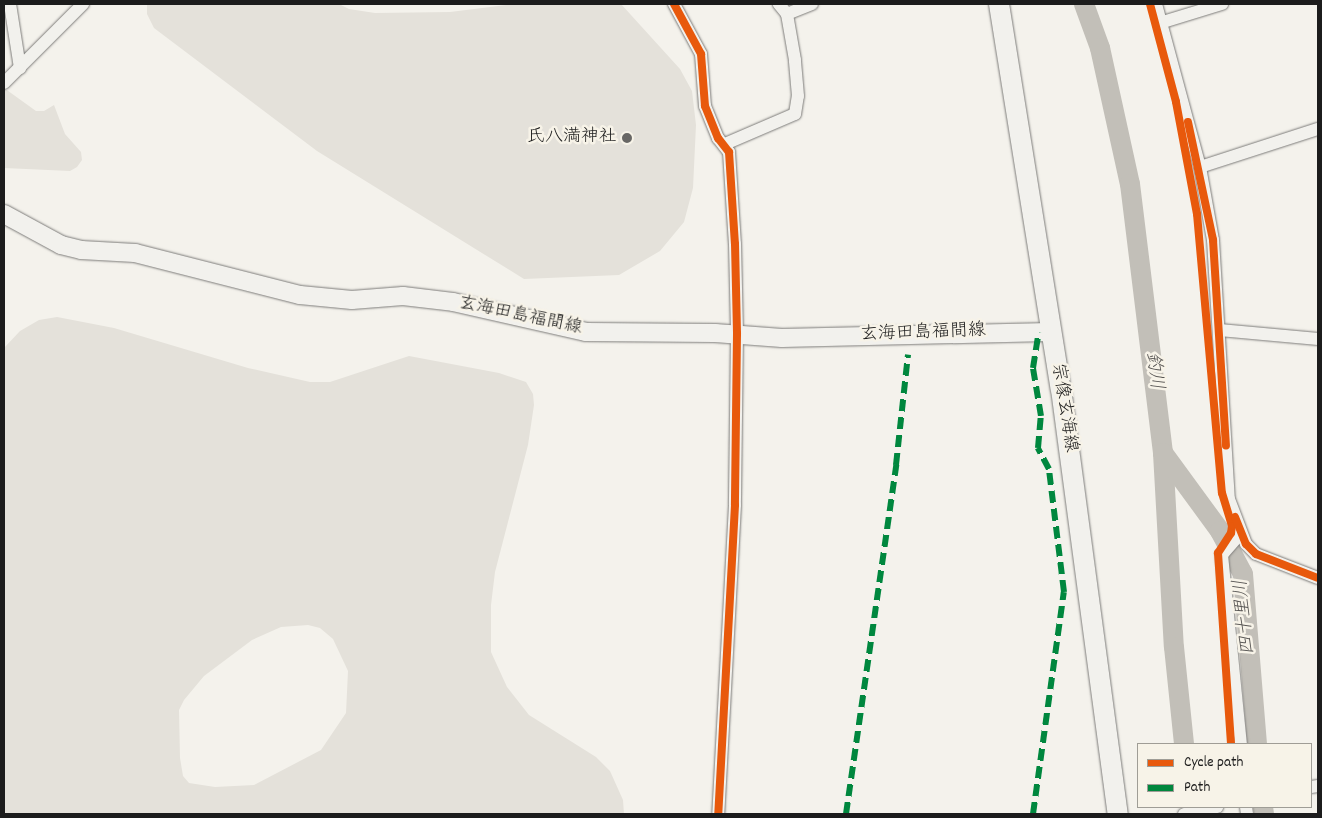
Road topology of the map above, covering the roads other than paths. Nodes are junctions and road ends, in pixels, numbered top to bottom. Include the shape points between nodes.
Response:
1 (10, 4) edge
2 (83, 4) edge
3 (674, 4) edge
4 (779, 4) edge
5 (812, 4) edge
6 (999, 4) edge
7 (1156, 4) edge
8 (1222, 4) edge
9 (787, 14) junction
10 (1163, 22) junction
11 (20, 68) junction
12 (4, 83) edge
13 (1318, 129) edge
14 (725, 144) junction
15 (1200, 168) junction
16 (4, 214) edge
17 (1220, 330) junction
18 (1050, 332) junction
19 (737, 334) junction
20 (1318, 338) edge
21 (1238, 535) junction
22 (1318, 578) edge
23 (1242, 743) edge
24 (1212, 808) edge
25 (718, 814) edge
26 (1118, 814) edge
27 (1184, 814) edge

1 - 11 street
2 - 11 street
3 - 14 street via 701,54 705,106 718,138
4 - 9 street
5 - 9 street
6 - 18 main road, 宗像玄海線 via 1012,66
7 - 10 street
8 - 10 street
9 - 14 street via 798,96 795,114
10 - 15 street
11 - 12 street
13 - 15 street
14 - 19 street via 730,163
15 - 17 street via 1213,240
16 - 19 main road, 玄海田島福間線 via 61,245 81,250 135,253 300,295 352,300 403,296 453,302 586,332
17 - 20 street
17 - 21 street via 1229,500
18 - 19 main road, 玄海田島福間線 via 782,338
18 - 26 main road, 宗像玄海線
19 - 25 street via 735,505
21 - 22 street via 1256,554
21 - 23 street via 1222,555
24 - 27 street

